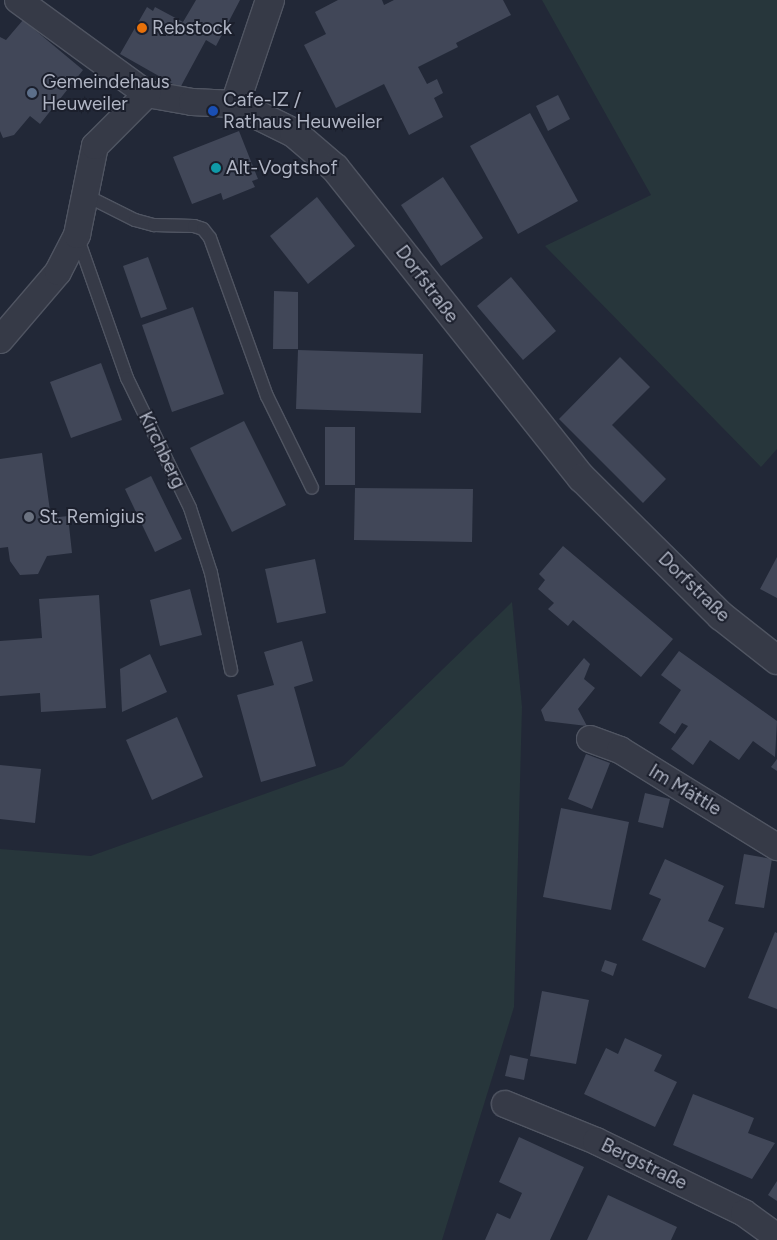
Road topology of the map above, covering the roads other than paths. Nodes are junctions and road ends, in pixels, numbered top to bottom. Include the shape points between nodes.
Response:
1 (18, 0) edge
2 (270, 0) edge
3 (147, 94) junction
4 (235, 104) junction
5 (85, 195) junction
6 (77, 235) junction
7 (6, 326) edge
8 (312, 488) dead end
9 (777, 660) edge
10 (231, 670) dead end
11 (590, 739) dead end
12 (777, 847) edge
13 (504, 1104) dead end
14 (777, 1237) edge

1 - 3 street, Dorfstraße
2 - 4 street
3 - 4 street, Dorfstraße via 192,102
3 - 5 street via 95,146
4 - 9 street, Dorfstraße via 294,134 335,168 582,478 721,616
5 - 6 street
5 - 8 lane via 135,220 154,225 194,226 203,229 210,238 267,396
6 - 7 street via 58,272
6 - 10 lane, Kirchberg via 127,378 190,508 211,573
11 - 12 street, Im Mättle via 620,750
13 - 14 street, Bergstraße via 596,1141 737,1209

